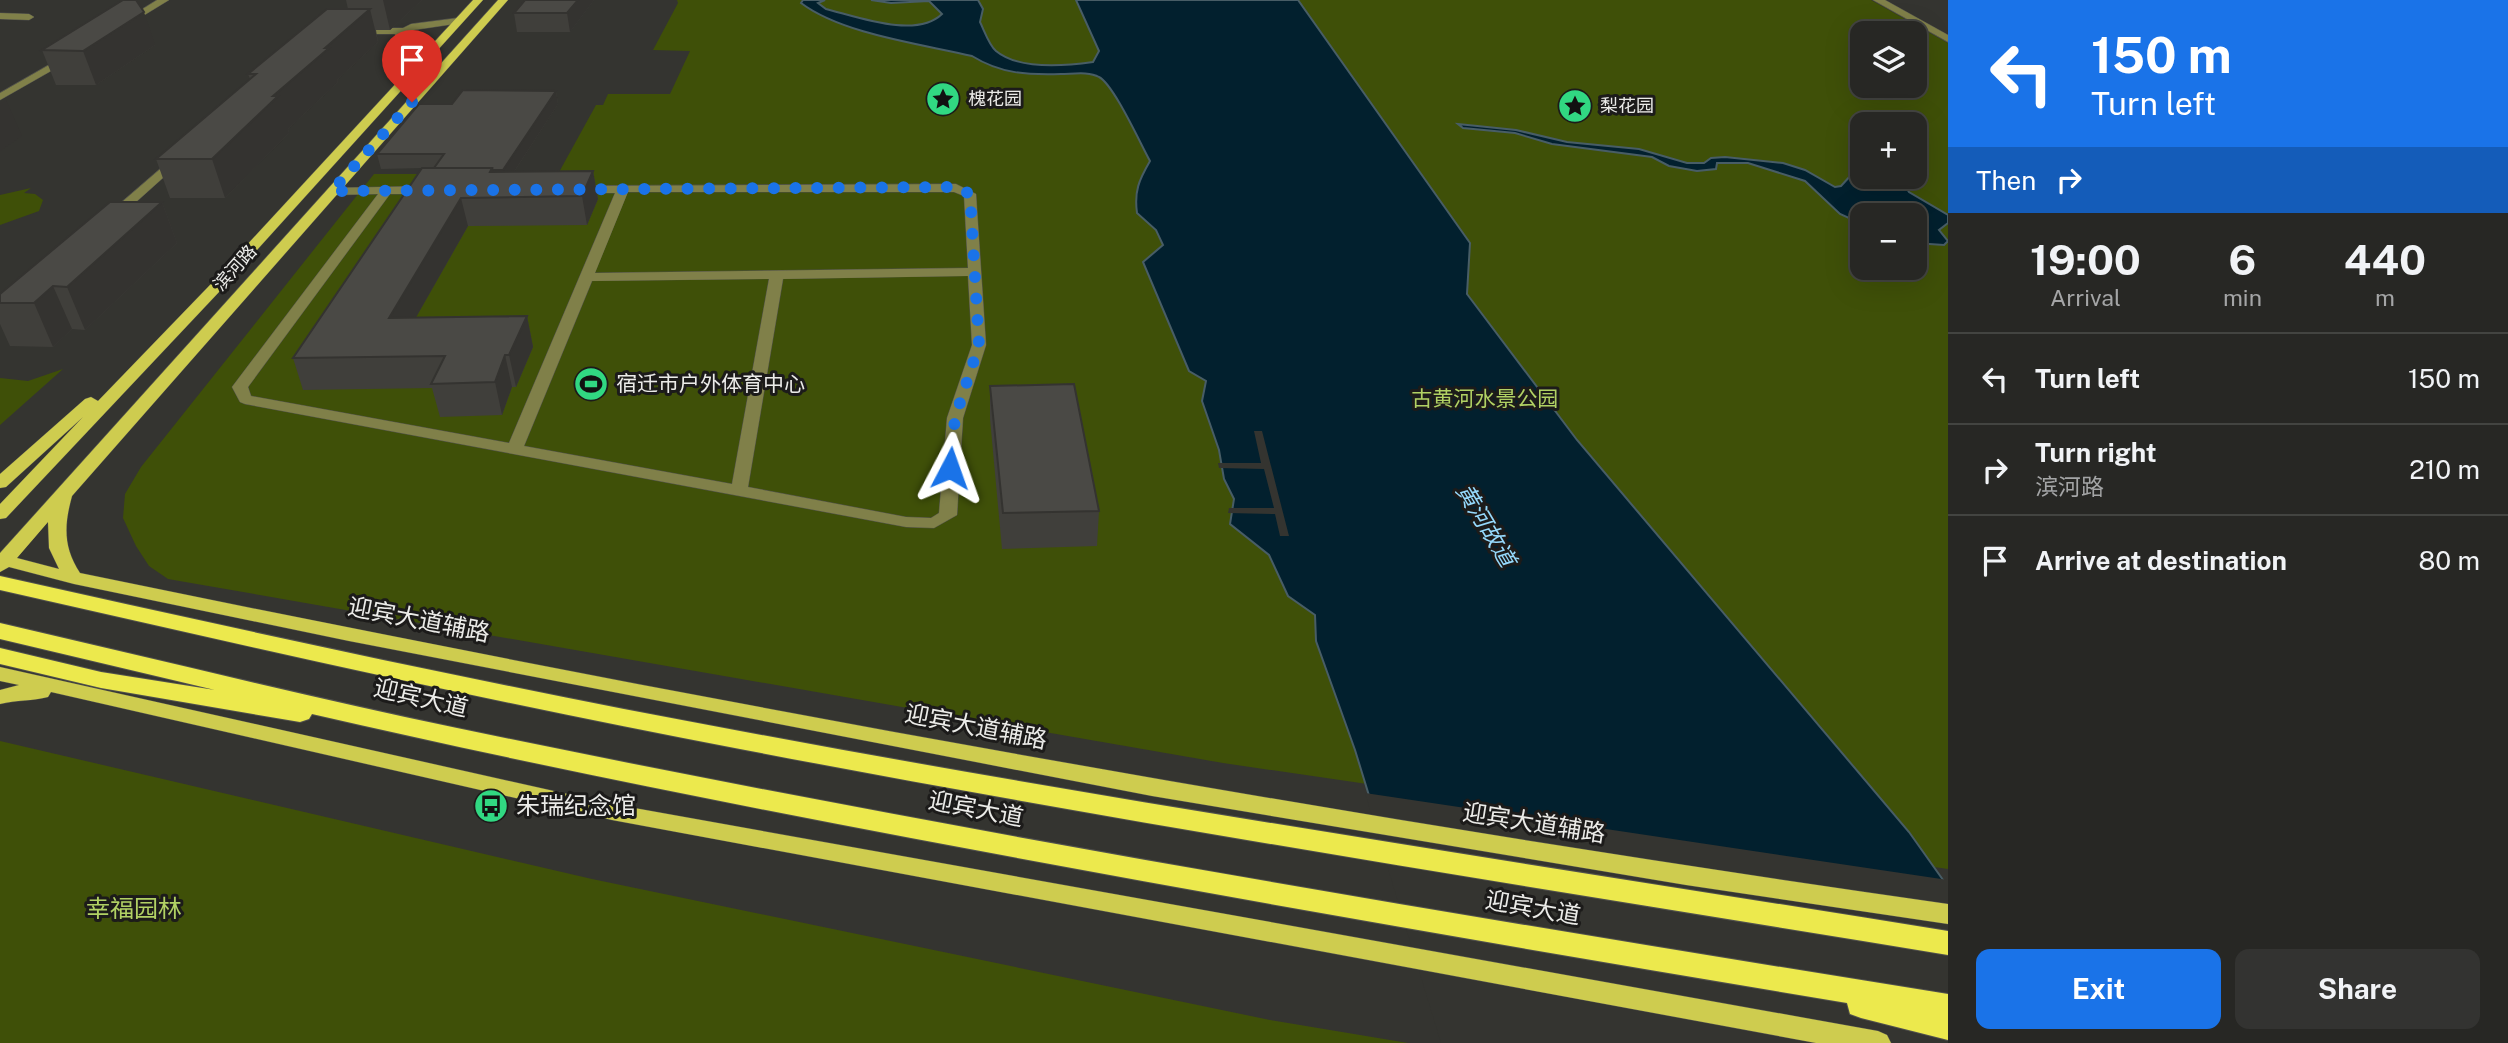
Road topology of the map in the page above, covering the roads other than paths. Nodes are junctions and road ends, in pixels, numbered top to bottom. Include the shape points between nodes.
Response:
1 (164, 0) edge
2 (478, 0) edge
3 (503, 0) edge
4 (1878, 0) edge
5 (0, 16) edge
6 (29, 17) dead end
7 (458, 21) junction
8 (112, 31) edge
9 (341, 33) edge
10 (401, 34) junction
11 (1948, 39) edge
12 (433, 48) junction
13 (78, 51) edge
14 (0, 97) edge
15 (187, 151) edge
16 (623, 189) junction
17 (387, 190) junction
18 (443, 190) edge
19 (554, 190) edge
20 (332, 191) junction
21 (101, 228) edge
22 (248, 252) junction
23 (975, 272) junction
24 (777, 274) junction
25 (587, 277) junction
26 (515, 449) junction
27 (0, 483) edge
28 (739, 491) junction
29 (64, 493) junction
30 (0, 513) edge
31 (1, 566) edge
32 (74, 578) junction
33 (0, 583) edge
34 (45, 593) junction
35 (0, 631) edge
36 (0, 656) edge
37 (0, 674) edge
38 (72, 691) junction
39 (0, 697) edge
40 (438, 733) junction
41 (1948, 914) edge
42 (1948, 943) edge
43 (1685, 964) junction
44 (1948, 1007) edge
45 (1948, 1026) edge
46 (1878, 1043) edge

1 - 8 street
2 - 7 main road, 滨河路
3 - 20 main road, 滨河路
4 - 11 street
5 - 6 street
7 - 10 street via 424,24
7 - 12 main road, 滨河路
9 - 10 street
10 - 12 street via 401,42
12 - 22 main road, 滨河路
13 - 14 street
15 - 21 street
16 - 19 street
16 - 23 street via 956,187 970,194
16 - 25 street
17 - 18 street
17 - 20 street
17 - 26 street via 240,387 245,399
20 - 29 main road, 滨河路
22 - 27 main road
22 - 30 main road, 滨河路
23 - 24 street
23 - 28 street via 979,345 955,418 948,515 934,523 906,522
24 - 25 street
24 - 28 street
25 - 26 street
26 - 28 street
29 - 31 main road, 滨河路
29 - 32 main road via 54,529 60,558
31 - 32 main road, 迎宾大道辅路
31 - 34 highway
32 - 41 main road, 迎宾大道辅路 via 911,744 1232,802
33 - 34 highway, 迎宾大道
34 - 42 highway, 迎宾大道 via 845,760
35 - 40 highway, 迎宾大道
36 - 40 highway via 210,700
37 - 38 main road
38 - 39 main road
38 - 46 main road via 612,813
40 - 43 highway, 迎宾大道 via 1060,856
43 - 44 highway, 迎宾大道
43 - 45 highway

